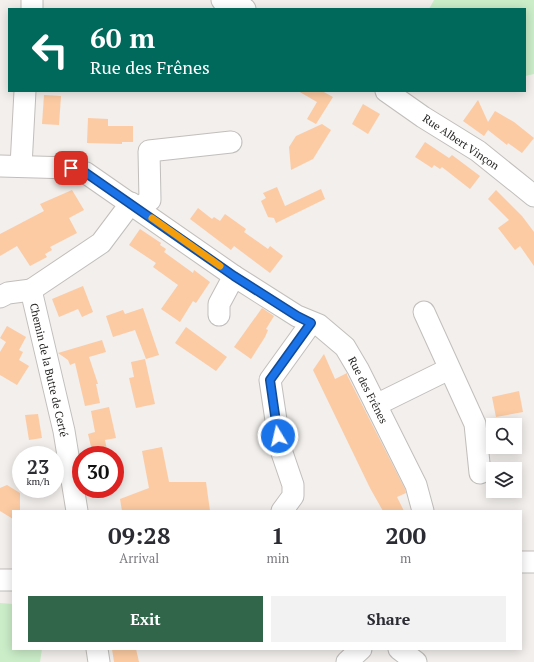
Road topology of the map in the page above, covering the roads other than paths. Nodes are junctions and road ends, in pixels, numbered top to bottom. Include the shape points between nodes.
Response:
1 (222, 0) edge
2 (242, 8) edge
3 (26, 92) edge
4 (387, 92) edge
5 (231, 142) dead end
6 (0, 166) edge
7 (21, 166) junction
8 (534, 196) edge
9 (135, 205) junction
10 (234, 276) junction
11 (31, 290) junction
12 (0, 297) edge
13 (424, 312) dead end
14 (219, 315) dead end
15 (311, 323) junction
16 (449, 369) junction
17 (376, 405) junction
18 (480, 472) dead end
19 (77, 510) edge
20 (283, 510) edge
21 (423, 510) edge
22 (522, 562) edge
23 (534, 562) edge
24 (0, 580) edge
25 (12, 580) edge
26 (97, 650) edge
27 (360, 650) edge
28 (400, 650) edge
29 (100, 662) edge
30 (347, 662) edge
31 (416, 662) edge

1 - 2 street
3 - 7 street
4 - 8 street, Rue Albert Vinçon via 478,151
5 - 9 street, Chemin de la Butte de Certé via 149,151 150,200
6 - 7 street, Rue des Frênes
7 - 9 street, Rue des Frênes via 71,168 86,173
9 - 10 street, Rue des Frênes
9 - 11 street, Chemin de la Butte de Certé via 101,243
10 - 14 street via 219,304
10 - 15 street, Rue des Frênes
11 - 12 street via 8,293
11 - 19 street, Chemin de la Butte de Certé via 64,431
13 - 16 street
15 - 17 street, Rue des Frênes via 319,326 351,355
15 - 20 street via 270,380 280,447 293,485 293,496
16 - 17 street
16 - 18 street via 475,424
17 - 21 street, Rue des Frênes via 416,486
22 - 23 street
24 - 25 street
26 - 29 street
27 - 30 street
28 - 31 street

